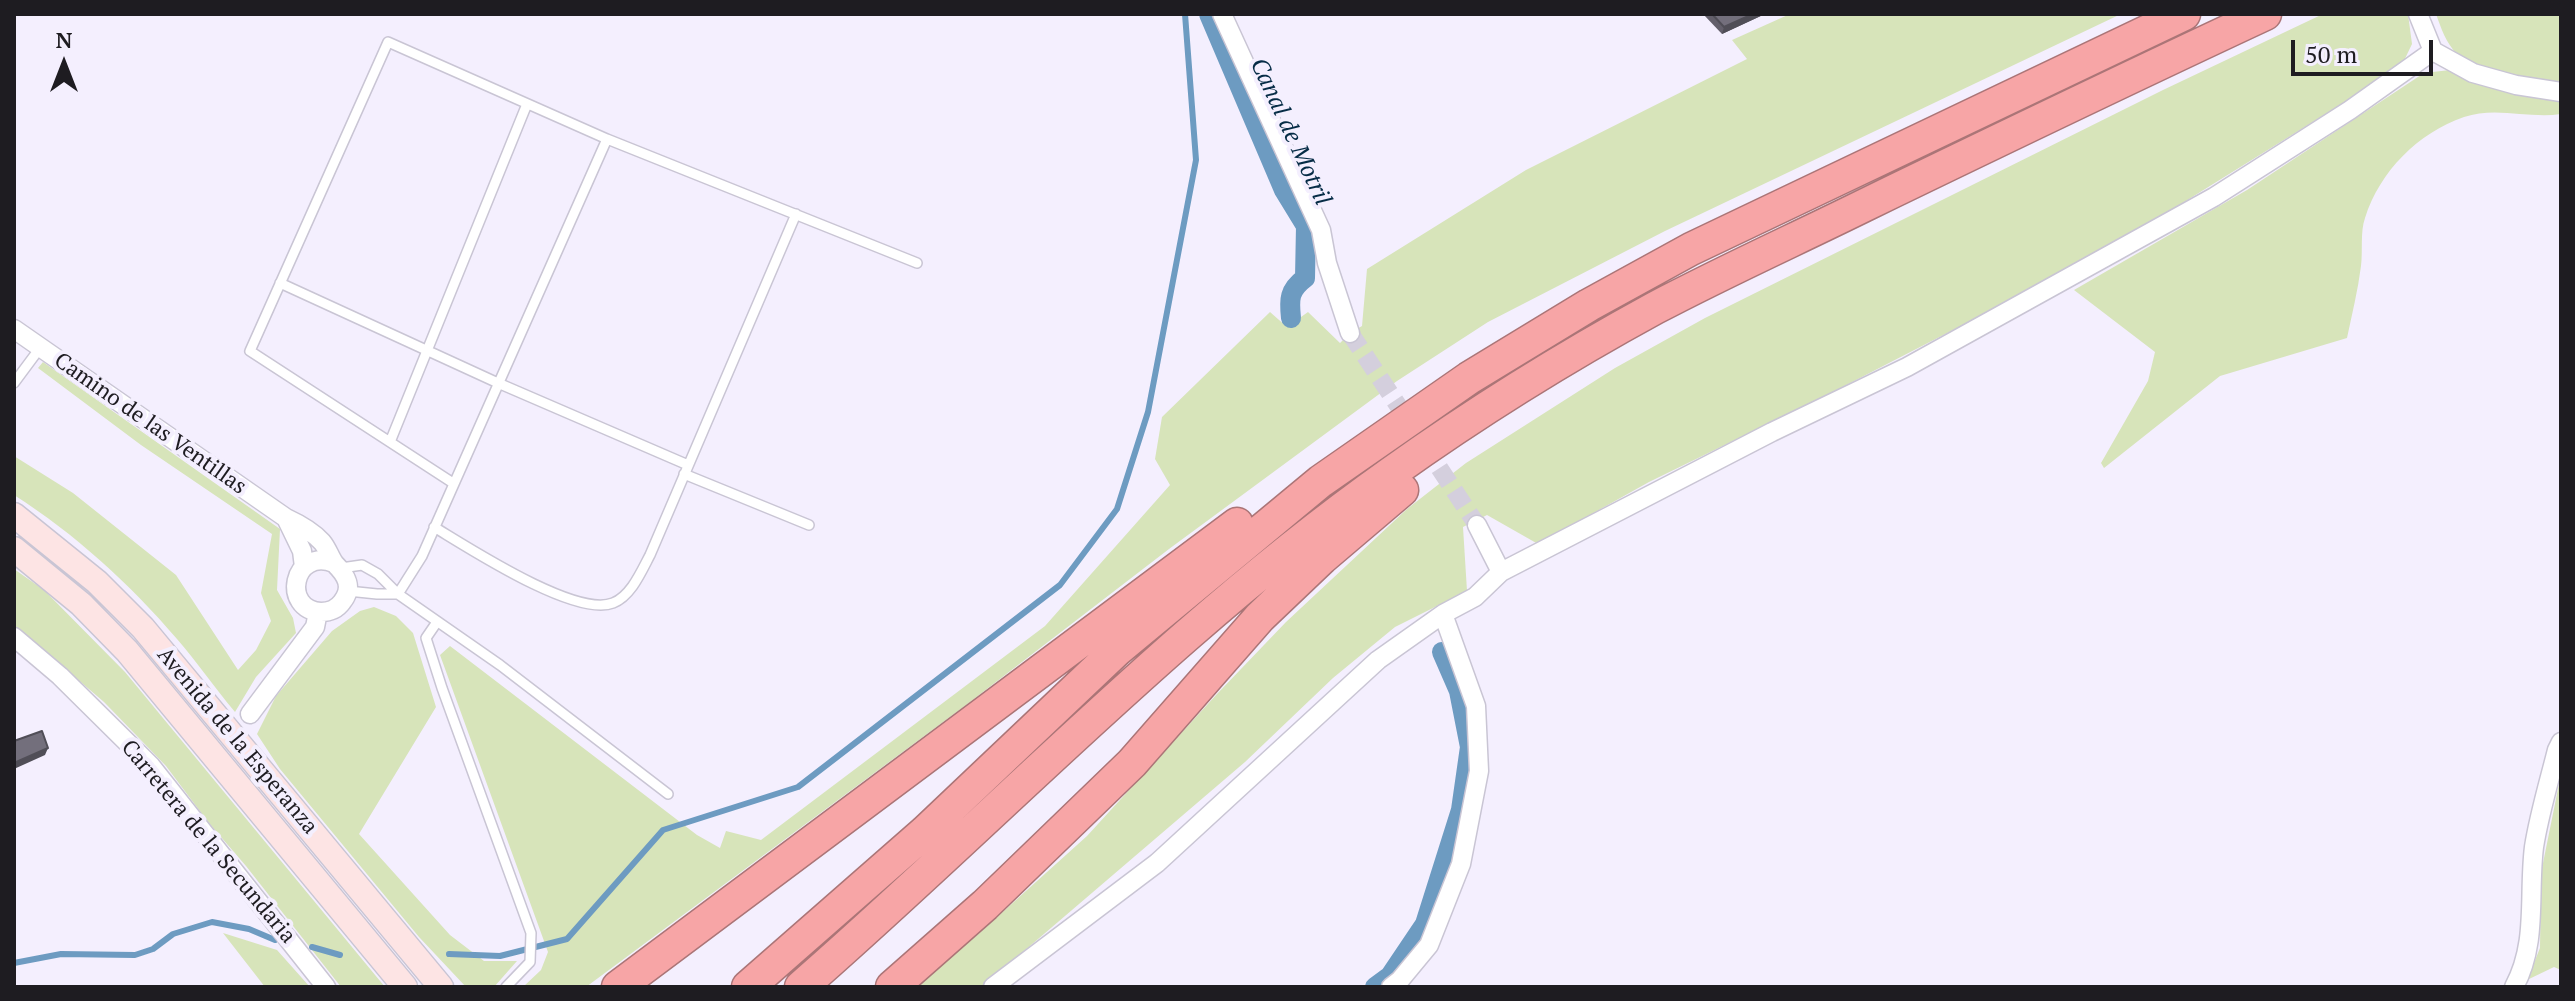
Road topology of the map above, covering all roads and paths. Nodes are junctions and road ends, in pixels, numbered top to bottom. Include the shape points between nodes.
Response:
1 (1222, 14) edge
2 (2184, 14) edge
3 (2265, 14) edge
4 (2418, 14) edge
5 (2433, 51) junction
6 (2561, 92) edge
7 (527, 104) junction
8 (607, 139) junction
9 (796, 214) junction
10 (917, 263) dead end
11 (280, 283) junction
12 (14, 329) edge
13 (1350, 333) tunnel mouth
14 (40, 348) junction
15 (426, 350) junction
16 (1536, 377) junction
17 (14, 383) edge
18 (498, 383) junction
19 (390, 442) junction
20 (1373, 443) junction
21 (686, 470) junction
22 (453, 483) junction
23 (14, 515) edge
24 (286, 518) junction
25 (809, 525) dead end
26 (1477, 525) tunnel mouth
27 (434, 527) junction
28 (14, 549) edge
29 (338, 565) junction
30 (304, 567) junction
31 (1501, 572) junction
32 (348, 591) junction
33 (398, 594) junction
34 (318, 612) junction
35 (1443, 614) junction
36 (437, 622) junction
37 (14, 637) edge
38 (250, 714) dead end
39 (2561, 742) edge
40 (668, 794) dead end
41 (326, 987) edge
42 (405, 987) edge
43 (441, 987) edge
44 (506, 987) edge
45 (618, 987) edge
46 (748, 987) edge
47 (801, 987) edge
48 (892, 987) edge
49 (993, 987) edge
50 (1391, 987) edge
51 (2514, 987) edge

1 - 13 street via 1321,230
2 - 20 highway via 1691,249 1549,329
3 - 16 highway via 1656,308
4 - 5 street
5 - 6 street via 2473,73
5 - 31 street via 2214,197 1907,367
7 - 8 lane
7 - 11 lane via 388,42
7 - 15 lane
8 - 9 lane
8 - 18 lane
9 - 10 lane
9 - 21 lane
11 - 15 lane
11 - 19 lane via 250,351
12 - 14 street, Camino de las Ventillas
14 - 17 lane
14 - 24 street, Camino de las Ventillas
15 - 18 lane
15 - 19 lane
16 - 47 highway via 1391,472 1282,556 1116,698
16 - 48 highway via 1503,416 1444,457 1322,558 1260,617 1132,763
18 - 21 lane
18 - 22 lane
19 - 22 lane
20 - 45 highway via 1316,466
20 - 46 highway via 1117,650 925,832
21 - 25 lane
21 - 27 lane via 638,577 614,603 591,607 552,593
22 - 27 lane
23 - 43 main road, Avenida de la Esperanza via 97,582 143,628
24 - 29 street, Camino de las Ventillas via 323,543
24 - 30 street
26 - 31 street
27 - 33 lane
28 - 42 main road, Avenida de la Esperanza via 81,604 127,651
29 - 30 street via 318,560
29 - 32 street
29 - 33 lane via 362,565
30 - 34 street via 296,581 298,598
31 - 35 street via 1475,597
32 - 33 lane
32 - 34 street via 340,605
33 - 36 lane
34 - 38 street via 315,627
35 - 49 street via 1378,660 1157,863
35 - 50 street via 1476,706 1479,771 1461,864 1429,945
36 - 40 lane
36 - 44 lane via 426,638 531,933 530,962
37 - 41 street, Carretera de la Secundaria via 151,766
39 - 51 street via 2534,847 2530,943

